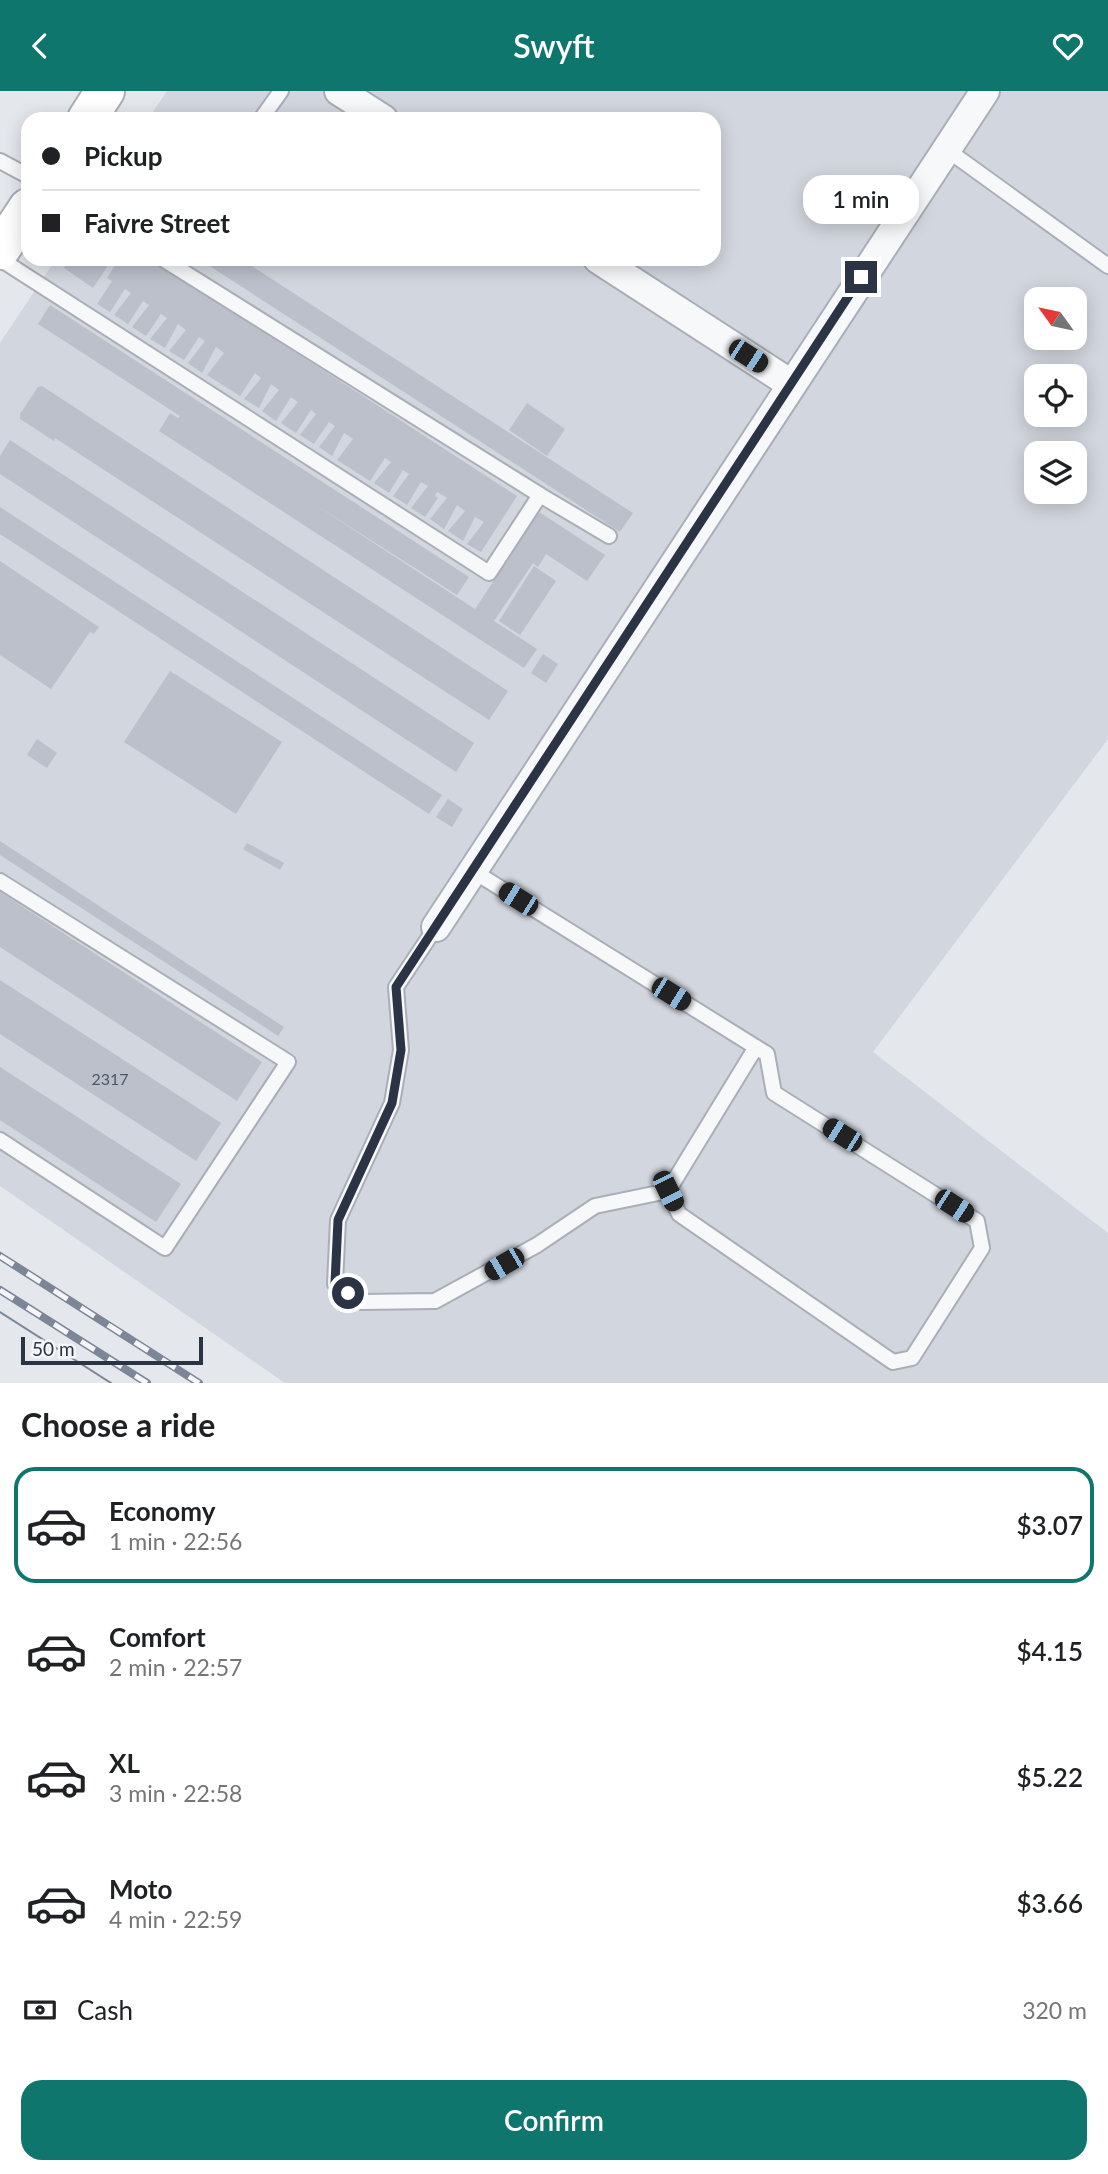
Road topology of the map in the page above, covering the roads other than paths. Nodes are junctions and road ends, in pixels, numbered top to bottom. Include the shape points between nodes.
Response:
1 (105, 91) edge
2 (281, 91) edge
3 (339, 91) edge
4 (985, 91) edge
5 (92, 112) edge
6 (266, 112) edge
7 (372, 112) edge
8 (946, 149) junction
9 (0, 161) edge
10 (21, 172) edge
11 (21, 218) edge
12 (0, 250) edge
13 (0, 258) edge
14 (174, 266) edge
15 (609, 266) edge
16 (1108, 266) edge
17 (791, 384) junction
18 (540, 495) junction
19 (609, 536) dead end
20 (473, 870) junction
21 (0, 881) edge
22 (436, 927) joint
23 (756, 1047) junction
24 (0, 1140) edge
25 (668, 1191) junction

1 - 5 main road
2 - 6 lane
3 - 7 street
4 - 8 street
8 - 16 lane
8 - 17 street
9 - 10 lane
11 - 12 main road
13 - 18 lane via 489,573
14 - 18 lane
15 - 17 street
17 - 20 street
18 - 19 lane
20 - 22 street
20 - 23 lane
21 - 24 lane via 288,1062 164,1248
22 - 25 lane via 396,987 401,1050 392,1103 338,1220 335,1283 362,1302 435,1301 537,1245 595,1206
23 - 25 lane
23 - 25 lane via 767,1053 774,1093 977,1221 982,1248 912,1358 893,1362 679,1215

